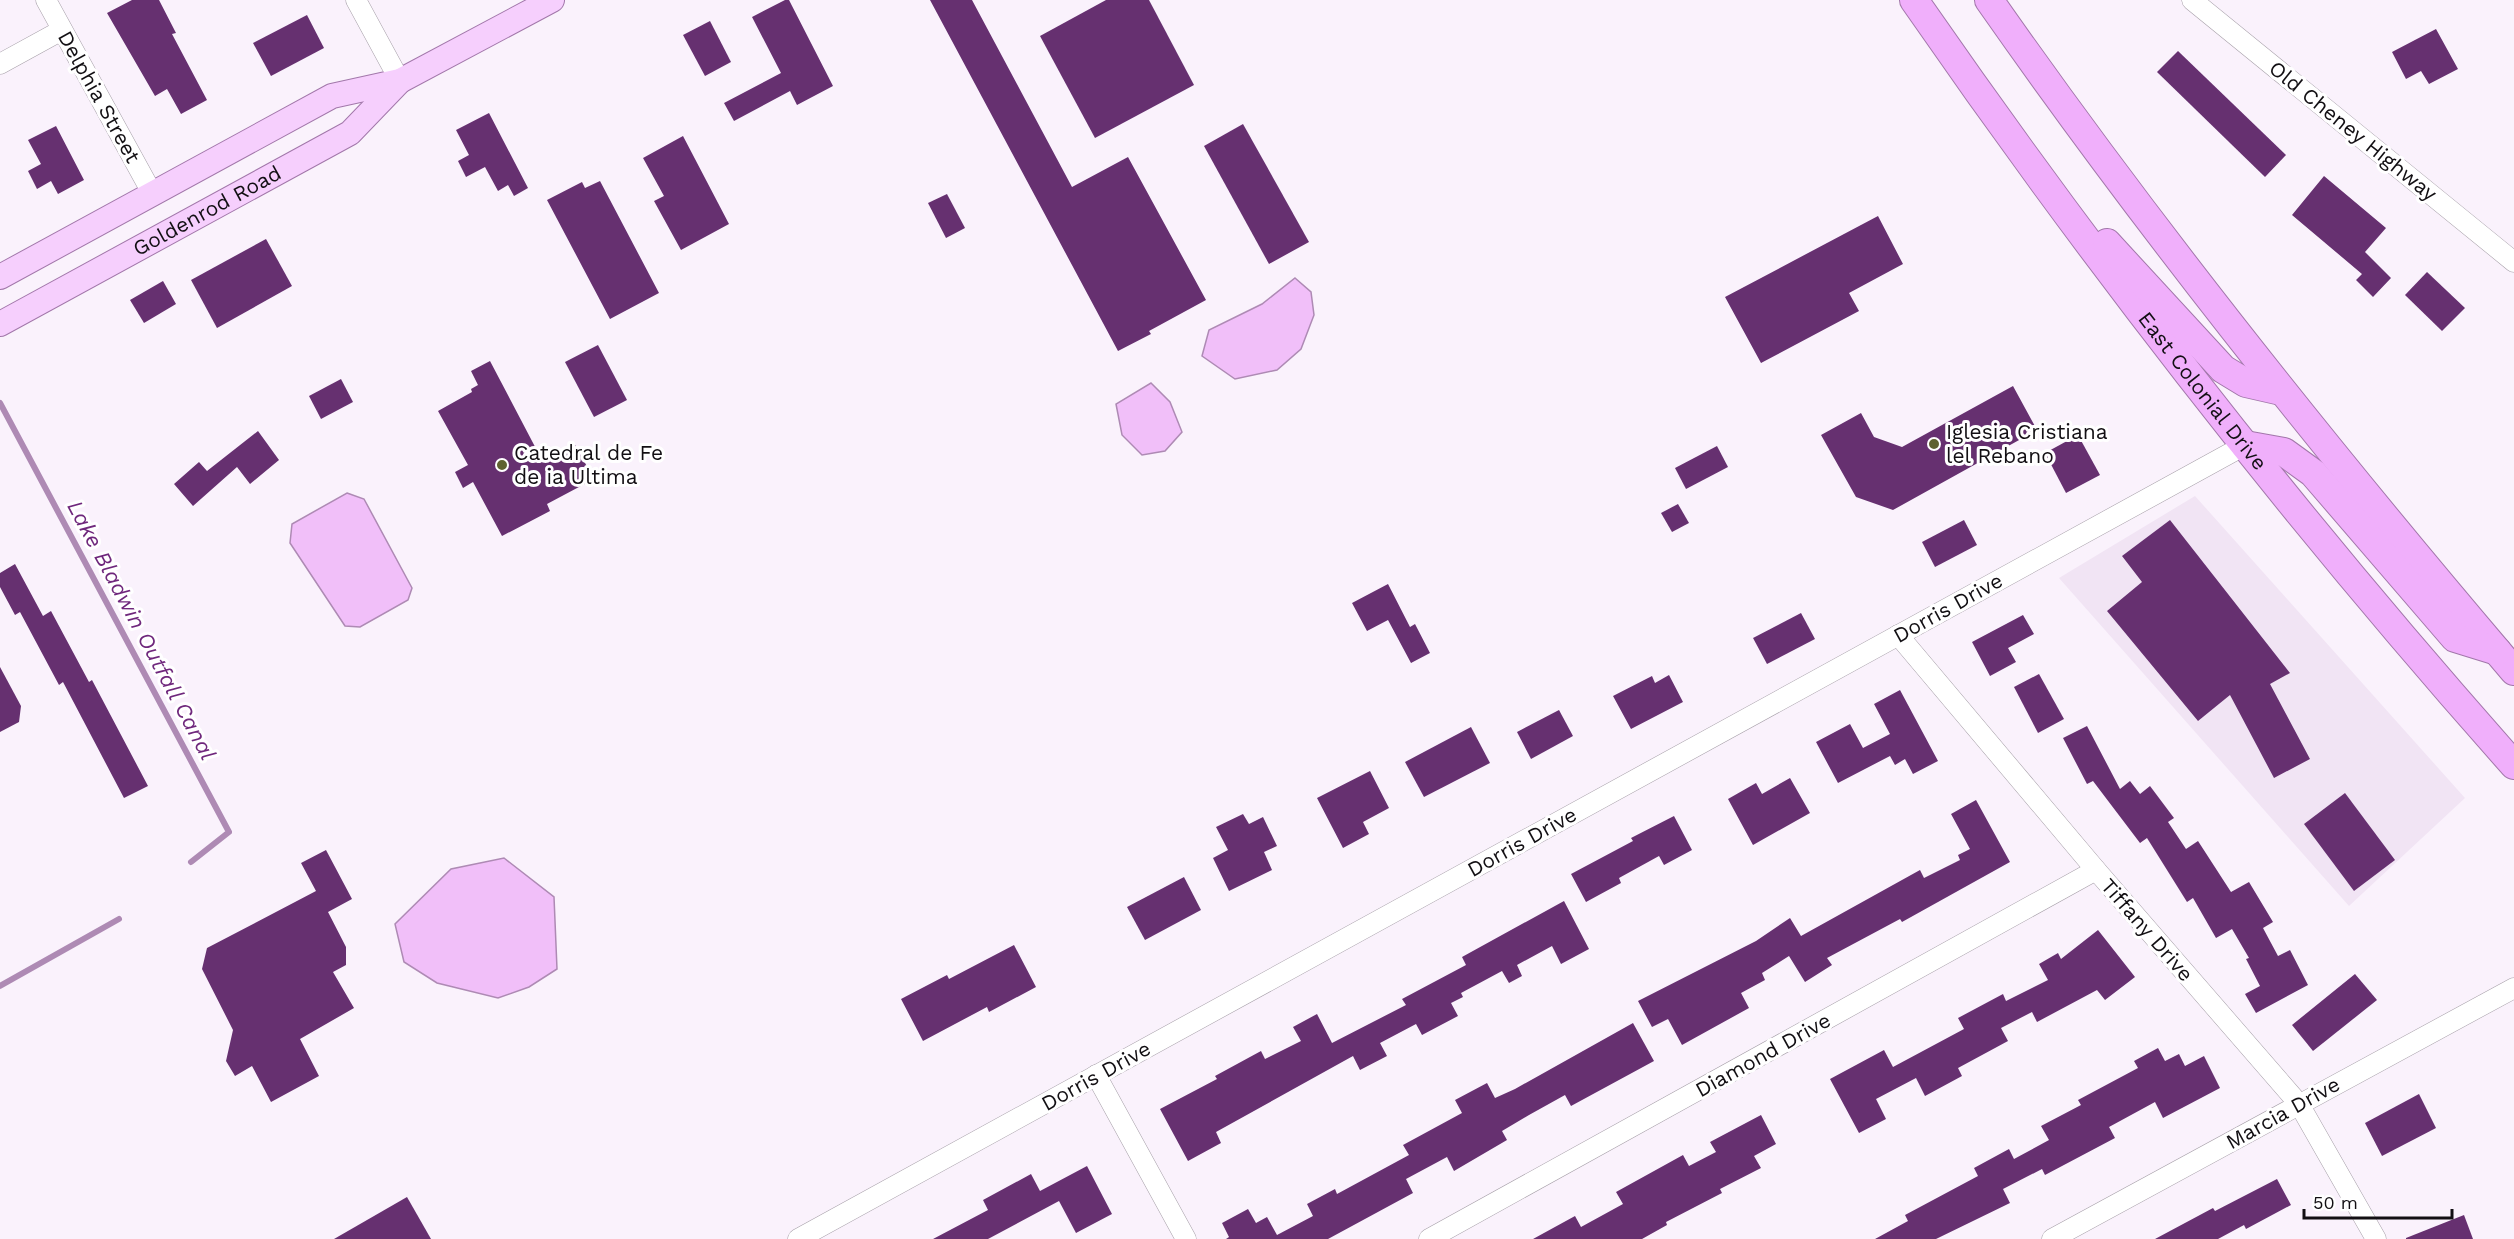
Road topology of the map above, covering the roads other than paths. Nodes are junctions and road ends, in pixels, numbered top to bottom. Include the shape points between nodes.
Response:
1 (45, 0) edge
2 (356, 0) edge
3 (552, 0) edge
4 (1914, 0) edge
5 (1989, 0) edge
6 (2192, 0) edge
7 (62, 30) junction
8 (0, 64) edge
9 (400, 81) junction
10 (152, 193) junction
11 (2087, 242) junction
12 (2514, 262) edge
13 (0, 277) edge
14 (0, 324) edge
15 (2281, 391) junction
16 (2245, 445) junction
17 (1898, 635) junction
18 (2506, 661) edge
19 (2508, 754) edge
20 (2096, 870) junction
21 (2514, 988) edge
22 (1096, 1075) junction
23 (2299, 1104) junction
24 (798, 1239) edge
25 (1186, 1239) edge
26 (1430, 1239) edge
27 (2052, 1239) edge
28 (2376, 1239) edge

1 - 7 street, Delphia Street
2 - 9 street
3 - 9 main road, Goldenrod Road
4 - 11 highway, East Colonial Drive
5 - 15 highway via 2151,223
6 - 12 street, Old Cheney Highway
7 - 8 street
7 - 10 street, Delphia Street
9 - 10 main road, Goldenrod Road via 332,96
9 - 14 main road, Goldenrod Road via 350,133
10 - 13 main road, Goldenrod Road
11 - 15 highway via 2109,243 2223,369 2246,383
11 - 16 highway, East Colonial Drive
15 - 18 highway
16 - 17 street, Dorris Drive
16 - 18 highway via 2284,452 2313,473 2455,638
16 - 19 highway, East Colonial Drive via 2384,615
17 - 20 street, Tiffany Drive
17 - 22 street, Dorris Drive
20 - 23 street, Tiffany Drive
20 - 26 street, Diamond Drive
21 - 23 street, Marcia Drive
22 - 24 street, Dorris Drive
22 - 25 street
23 - 27 street, Marcia Drive
23 - 28 street, Tiffany Drive

